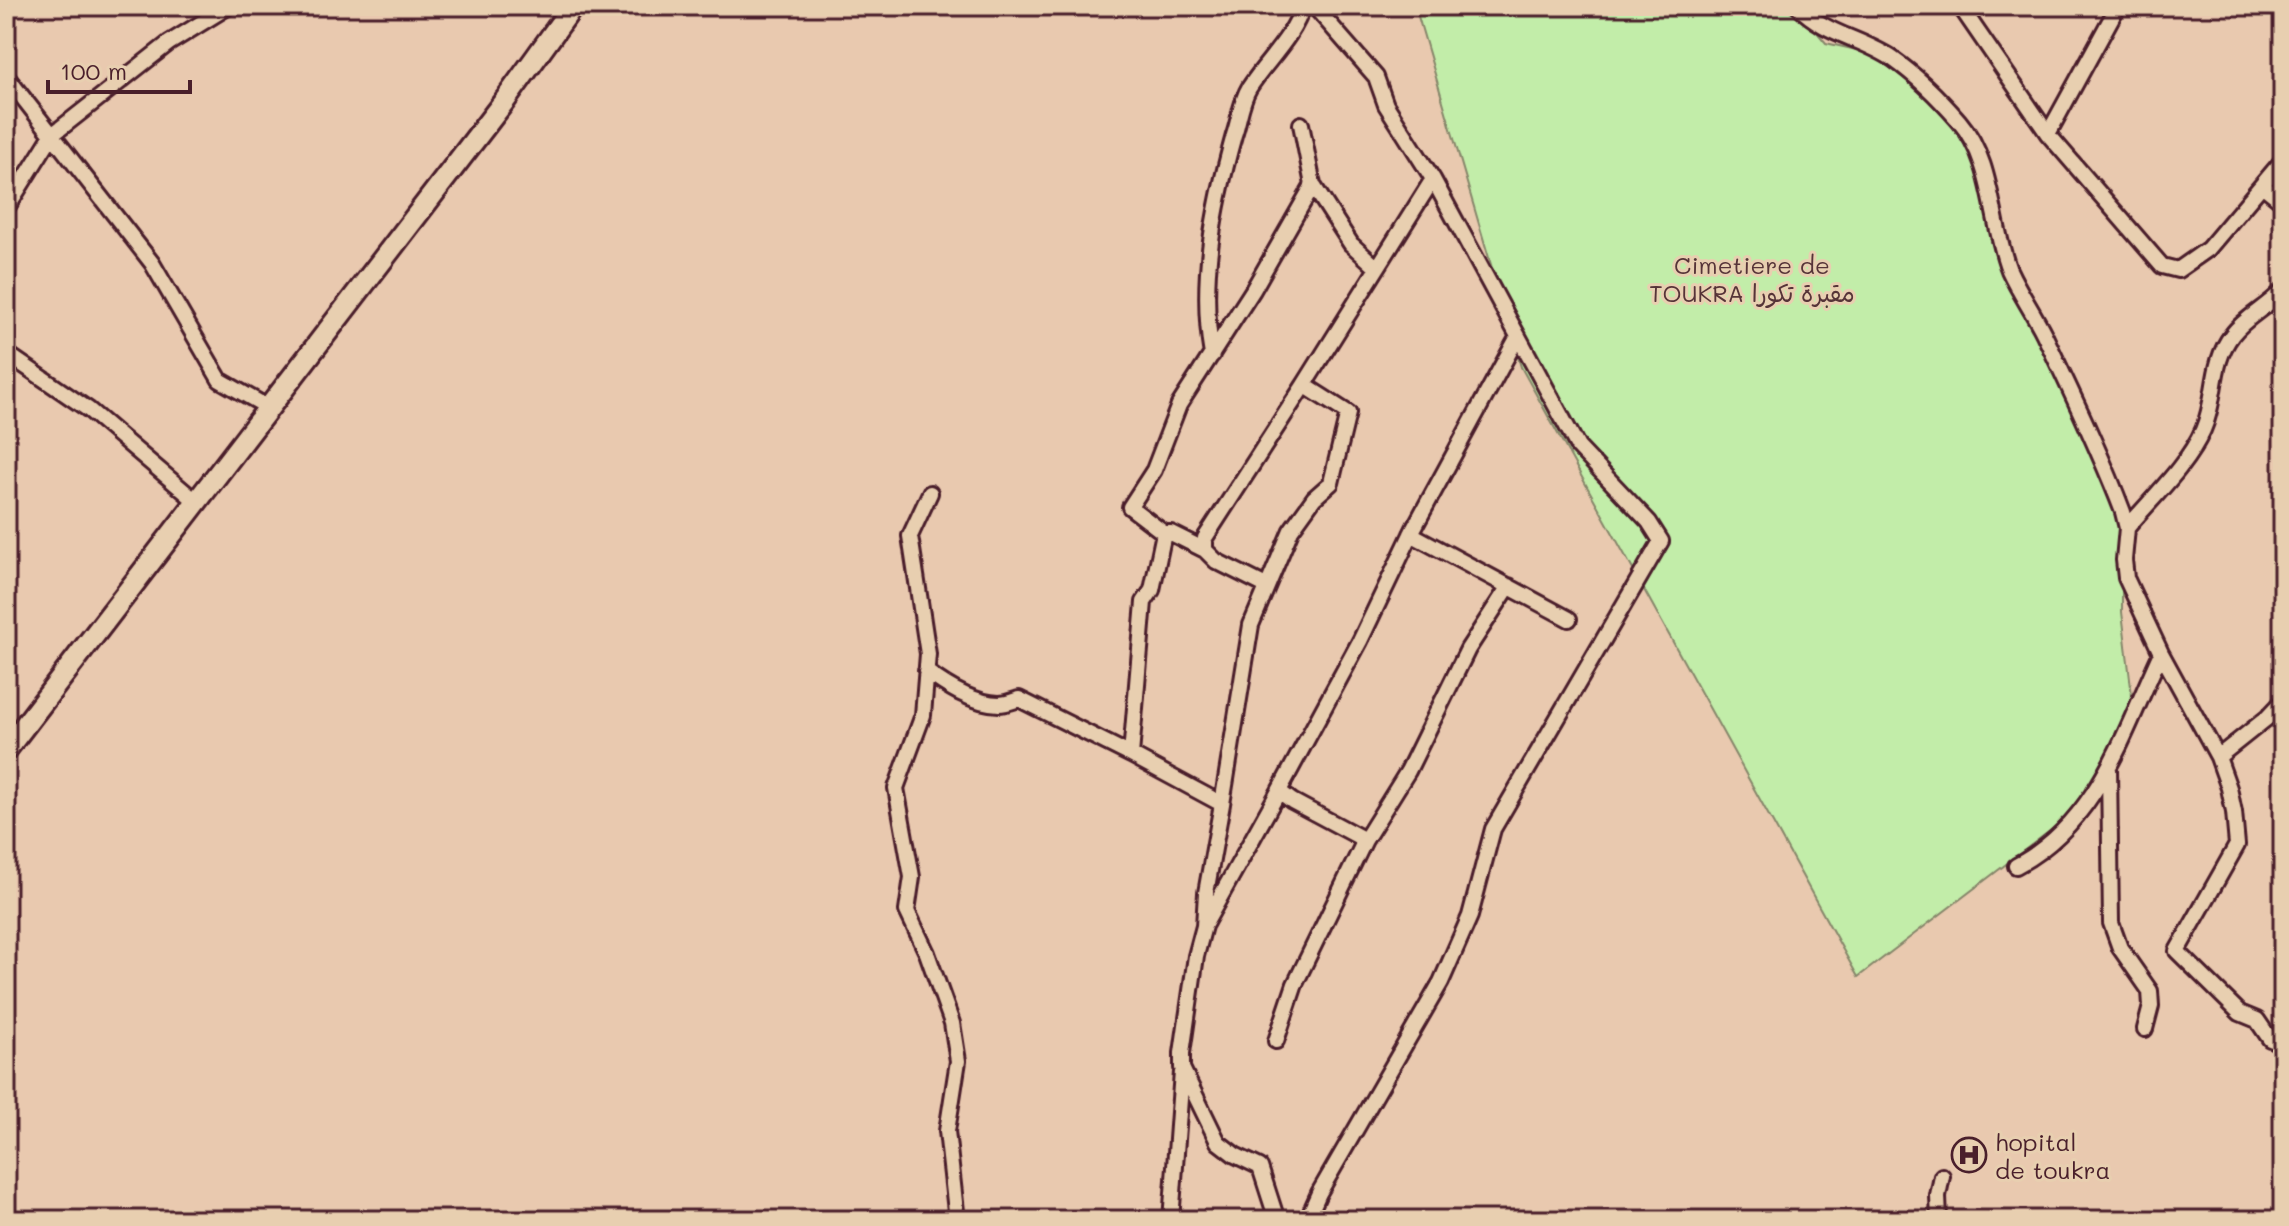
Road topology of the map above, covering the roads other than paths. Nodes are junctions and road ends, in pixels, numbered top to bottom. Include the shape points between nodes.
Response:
1 (229, 6) edge
2 (573, 6) edge
3 (1303, 6) edge
4 (1314, 6) edge
5 (1798, 6) edge
6 (1960, 6) edge
7 (2118, 6) edge
8 (6, 76) edge
9 (1301, 124) dead end
10 (2048, 134) junction
11 (52, 135) junction
12 (2283, 160) edge
13 (1433, 179) junction
14 (1313, 185) junction
15 (2262, 185) junction
16 (2283, 202) edge
17 (6, 209) edge
18 (1376, 267) junction
19 (2283, 290) edge
20 (1517, 338) junction
21 (6, 353) edge
22 (1212, 355) junction
23 (1304, 385) junction
24 (269, 408) junction
25 (930, 493) dead end
26 (198, 503) junction
27 (2127, 528) junction
28 (1164, 533) junction
29 (1411, 534) junction
30 (1205, 550) junction
31 (1266, 586) junction
32 (1509, 586) junction
33 (1569, 619) dead end
34 (2161, 653) junction
35 (926, 671) junction
36 (2283, 701) edge
37 (6, 750) edge
38 (1131, 755) junction
39 (2218, 757) junction
40 (2109, 767) junction
41 (1279, 791) junction
42 (1222, 804) junction
43 (1365, 840) junction
44 (2016, 866) dead end
45 (1204, 926) junction
46 (2145, 1029) dead end
47 (1276, 1041) dead end
48 (2283, 1044) edge
49 (1182, 1068) junction
50 (1942, 1176) dead end
51 (957, 1220) edge
52 (1171, 1220) edge
53 (1277, 1220) edge
54 (1307, 1220) edge
55 (1939, 1220) edge

1 - 11 street via 169,43
2 - 24 highway
3 - 22 street via 1297,24 1247,91 1224,172 1208,255
4 - 13 street via 1376,77 1386,105
5 - 27 street via 1828,30 1892,58 1961,123 1975,145 2010,270 2049,345
6 - 10 street
7 - 10 street
8 - 11 street
9 - 14 street
10 - 15 street via 2162,266 2178,270 2208,249
11 - 17 street
11 - 24 street via 152,263 220,380
12 - 15 street
13 - 18 street
13 - 20 street
14 - 18 street via 1351,244
14 - 22 street
15 - 16 street
18 - 23 street
19 - 27 street via 2232,335 2220,358 2202,433
20 - 29 street
20 - 54 street via 1578,447 1661,541 1493,829 1470,916 1441,982
21 - 26 street via 89,410
22 - 28 street via 1179,405 1154,470 1130,507
23 - 30 street via 1205,538
23 - 31 street via 1348,413 1331,483 1291,530
24 - 26 highway
25 - 35 street via 910,536
26 - 37 highway
27 - 34 street via 2126,578
28 - 30 street
28 - 38 street via 1152,590 1144,602
29 - 32 street
29 - 41 street
30 - 31 street
31 - 42 street via 1251,625
32 - 33 street
32 - 43 street via 1468,649 1408,771
34 - 39 street
34 - 40 street
35 - 38 street via 974,697 1000,704 1019,699
35 - 51 street via 923,715 896,788 912,877 907,911 952,1023 958,1061 947,1131
36 - 39 street
38 - 42 street
39 - 48 street via 2229,788 2237,845 2177,951 2240,1013 2257,1020 2270,1039
40 - 44 street via 2071,825
40 - 46 street via 2111,923 2120,948 2150,991
41 - 43 street
41 - 45 street
42 - 45 street
43 - 47 street via 1295,984
45 - 49 street
49 - 52 street
49 - 53 street via 1218,1142 1260,1167
50 - 55 street

